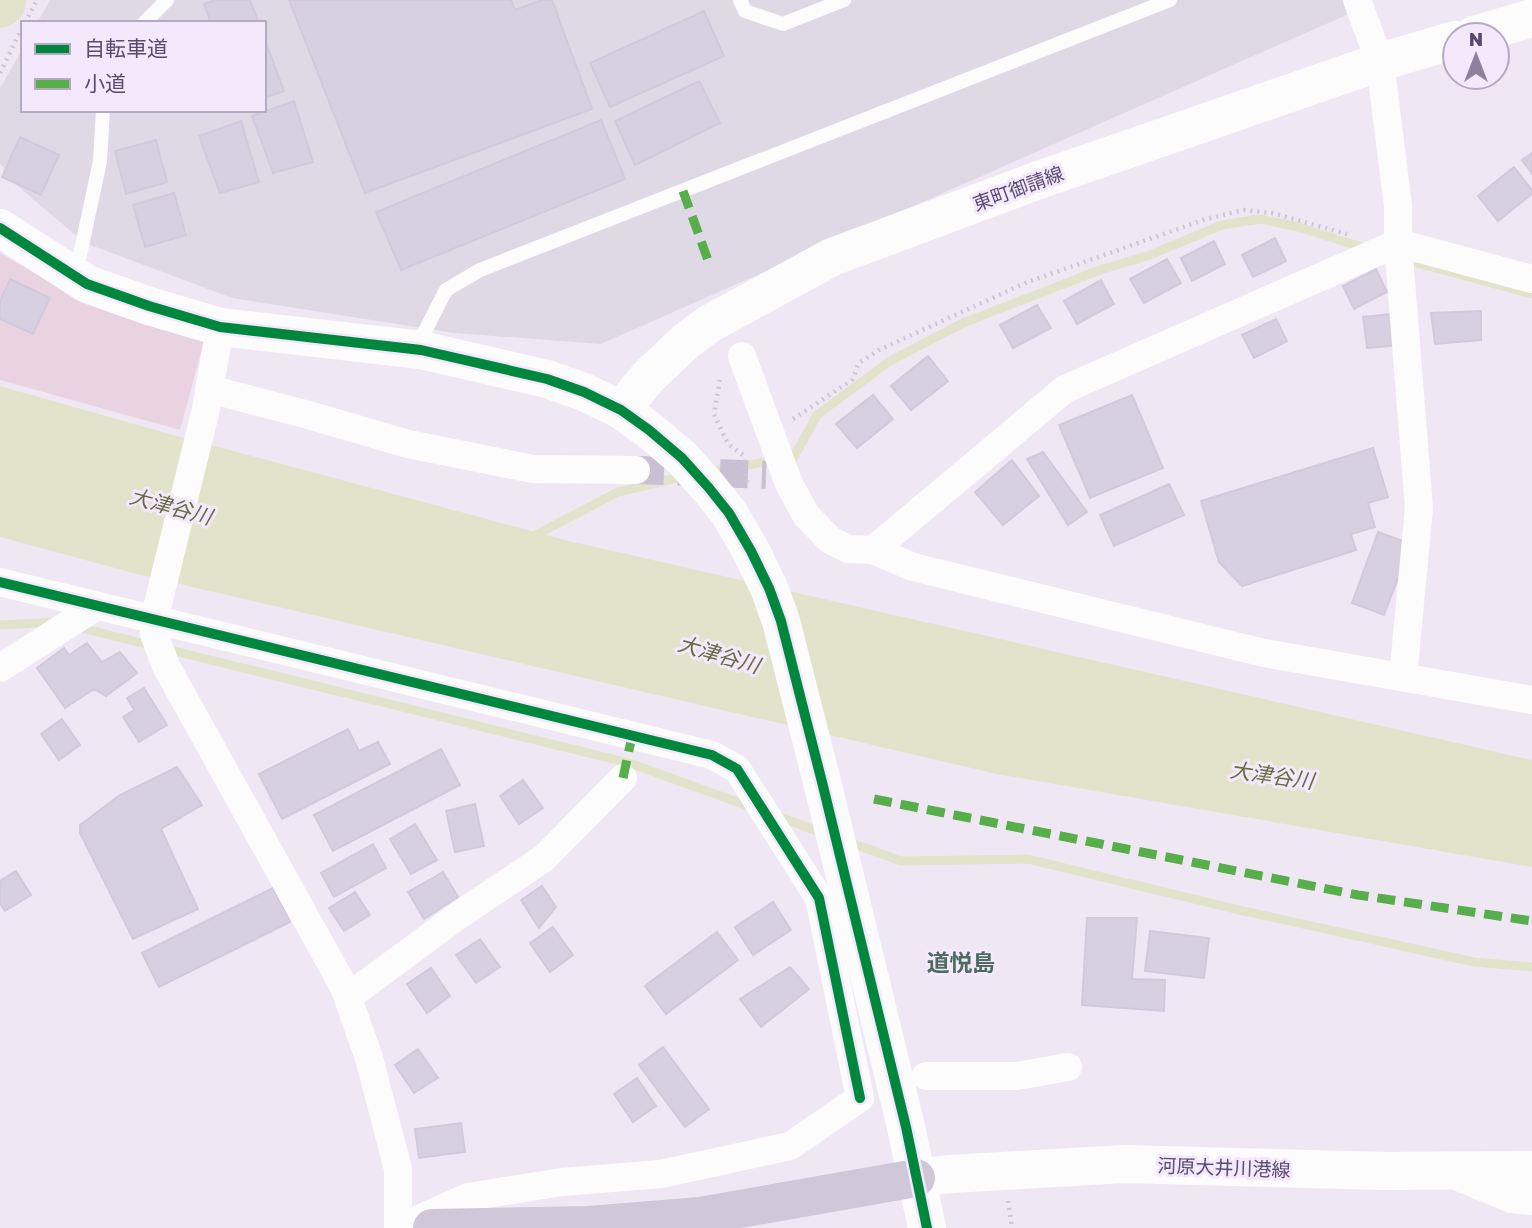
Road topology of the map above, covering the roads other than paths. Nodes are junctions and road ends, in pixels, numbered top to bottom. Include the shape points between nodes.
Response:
1 (167, 0) edge
2 (740, 0) edge
3 (844, 0) edge
4 (1170, 0) edge
5 (1357, 0) edge
6 (1532, 18) edge
7 (146, 21) edge
8 (1511, 24) edge
9 (1441, 44) edge
10 (1380, 62) junction
11 (103, 112) edge
12 (0, 228) edge
13 (1398, 243) junction
14 (69, 272) junction
15 (1532, 279) edge
16 (220, 327) junction
17 (425, 331) dead end
18 (743, 356) dead end
19 (207, 399) junction
20 (621, 410) junction
21 (636, 470) tunnel mouth
22 (873, 550) junction
23 (0, 582) edge
24 (97, 606) junction
25 (154, 620) junction
26 (0, 668) edge
27 (1403, 677) junction
28 (1532, 700) edge
29 (623, 778) dead end
30 (348, 997) junction
31 (1069, 1067) dead end
32 (926, 1076) dead end
33 (1444, 1170) junction
34 (1532, 1170) edge
35 (916, 1178) junction
36 (1532, 1201) edge
37 (398, 1228) edge
38 (432, 1228) edge
39 (927, 1228) edge

1 - 7 lane
2 - 3 lane via 745,11 783,24
4 - 17 lane via 480,270 446,290
5 - 10 street
6 - 8 street
9 - 10 street, 東町御請線
10 - 13 street via 1398,206
10 - 20 street, 東町御請線 via 832,257 709,324 648,377
11 - 14 lane via 100,161 80,256
12 - 14 street
13 - 15 street
13 - 22 street via 1065,389
13 - 27 street via 1419,508
14 - 16 street via 87,284
16 - 19 street
16 - 20 street via 421,350 547,379
18 - 22 street via 772,432 777,476 830,540 848,549
19 - 21 street via 305,414 408,444 533,469
19 - 25 street
20 - 35 street via 682,458 729,513 769,588 820,771
22 - 27 street via 913,567 1264,653
23 - 24 street
24 - 25 street
24 - 26 street
25 - 30 street via 154,634 166,666
25 - 37 street via 712,755 737,769 820,898 860,1098 790,1146 661,1174 468,1196
27 - 28 street
29 - 30 street via 544,858
30 - 37 street via 398,1170
31 - 32 street via 1017,1076
33 - 34 street, 河原大井川港線
33 - 35 street, 河原大井川港線 via 1124,1164
33 - 36 street via 1511,1199
35 - 38 main road via 700,1216
35 - 39 street

